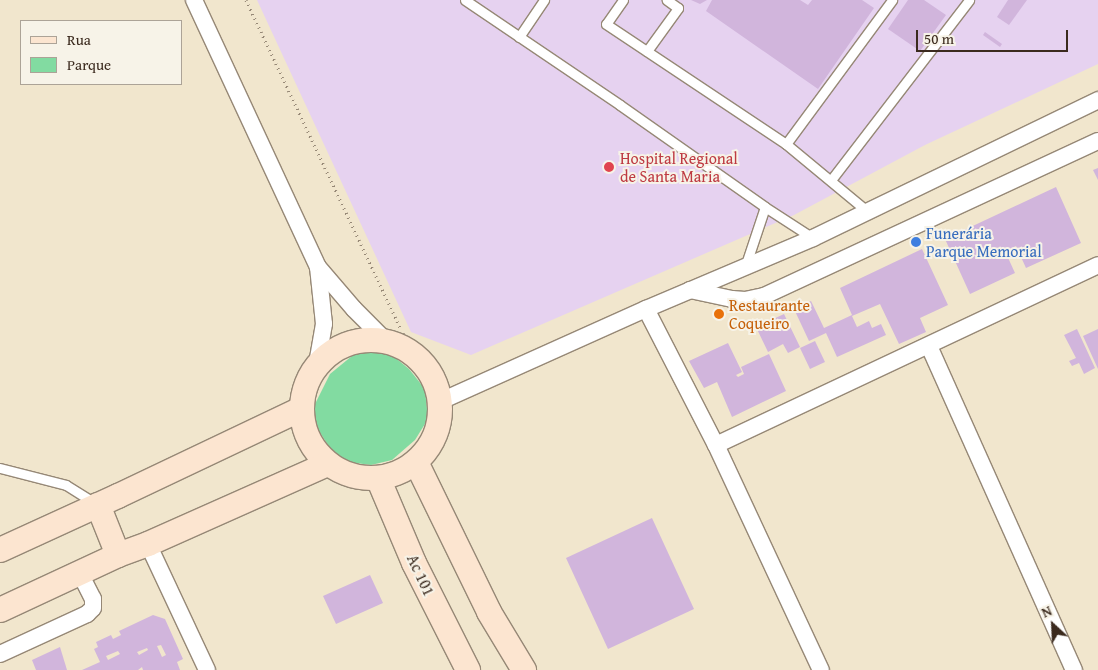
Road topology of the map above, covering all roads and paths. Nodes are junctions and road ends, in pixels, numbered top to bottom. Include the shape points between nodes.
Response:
1 (194, 0) edge
2 (246, 0) edge
3 (465, 0) edge
4 (544, 0) edge
5 (623, 0) edge
6 (667, 0) edge
7 (892, 0) edge
8 (969, 0) edge
9 (519, 37) junction
10 (647, 50) junction
11 (1098, 100) edge
12 (1098, 141) edge
13 (786, 144) junction
14 (831, 180) junction
15 (765, 208) junction
16 (867, 211) junction
17 (813, 238) junction
18 (1098, 265) edge
19 (318, 266) junction
20 (745, 267) junction
21 (690, 290) junction
22 (646, 309) junction
23 (385, 340) junction
24 (929, 346) junction
25 (412, 352) junction
26 (317, 364) junction
27 (441, 401) junction
28 (301, 409) junction
29 (716, 445) junction
30 (416, 462) junction
31 (328, 464) junction
32 (0, 468) edge
33 (378, 478) junction
34 (98, 505) junction
35 (148, 544) junction
36 (0, 550) edge
37 (118, 555) junction
38 (80, 572) junction
39 (0, 610) edge
40 (0, 654) edge
41 (207, 670) edge
42 (468, 670) edge
43 (524, 670) edge
44 (821, 670) edge
45 (1074, 670) edge

1 - 19 street
2 - 25 path
3 - 9 lane
4 - 9 lane
5 - 10 lane via 606,24
6 - 10 lane via 678,8
7 - 13 lane
8 - 14 lane
9 - 15 lane
10 - 13 lane
11 - 16 street
12 - 21 street via 764,296 745,300
13 - 14 lane
14 - 16 lane
15 - 17 lane
15 - 20 lane
16 - 17 street
17 - 20 street
18 - 24 street
19 - 23 street
19 - 26 street via 324,324
20 - 21 street
21 - 22 street
22 - 27 street
22 - 29 street
23 - 25 street
23 - 26 street via 360,340 336,348
24 - 29 street
24 - 45 street
25 - 27 street via 432,373
26 - 28 street via 305,385
27 - 30 street via 440,424 431,445
28 - 31 street via 307,436
28 - 34 street
29 - 44 street
30 - 33 street via 398,473
30 - 43 street via 489,612
31 - 33 street via 360,478
31 - 35 street
32 - 34 lane via 66,485
33 - 42 street, Ac 101 via 414,563
34 - 36 street
34 - 37 street
35 - 37 street
35 - 41 street
37 - 38 street
38 - 39 street
38 - 40 street via 93,599 93,608 87,614

